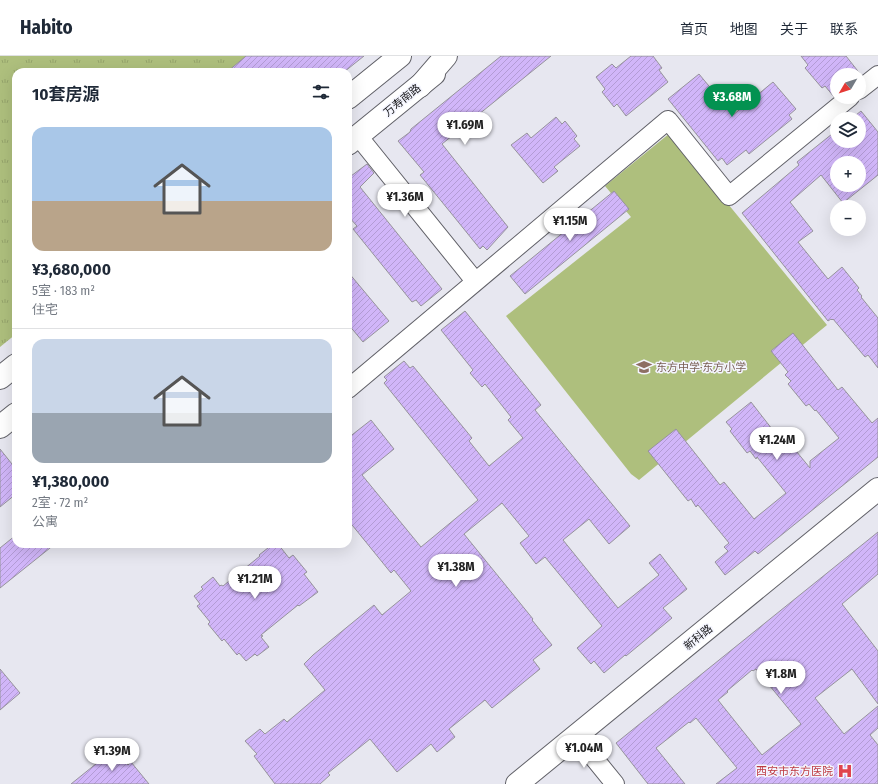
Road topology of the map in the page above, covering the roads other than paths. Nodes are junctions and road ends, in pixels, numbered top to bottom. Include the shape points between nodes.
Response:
1 (400, 56) edge
2 (446, 56) edge
3 (456, 56) edge
4 (878, 74) edge
5 (866, 84) edge
6 (420, 86) junction
7 (352, 95) edge
8 (841, 104) edge
9 (353, 140) edge
10 (475, 281) junction
11 (12, 368) edge
12 (0, 378) edge
13 (352, 386) edge
14 (12, 417) edge
15 (0, 427) edge
16 (878, 489) edge
17 (576, 736) junction
18 (517, 784) edge
19 (615, 784) edge

1 - 7 street
2 - 6 street
3 - 6 street, 万寿南路
4 - 5 street
6 - 9 street, 万寿南路
8 - 10 street via 729,196 668,120
9 - 10 street
10 - 13 street
11 - 12 street
14 - 15 street
16 - 17 street, 新科路
17 - 18 street, 新科路
17 - 19 street

